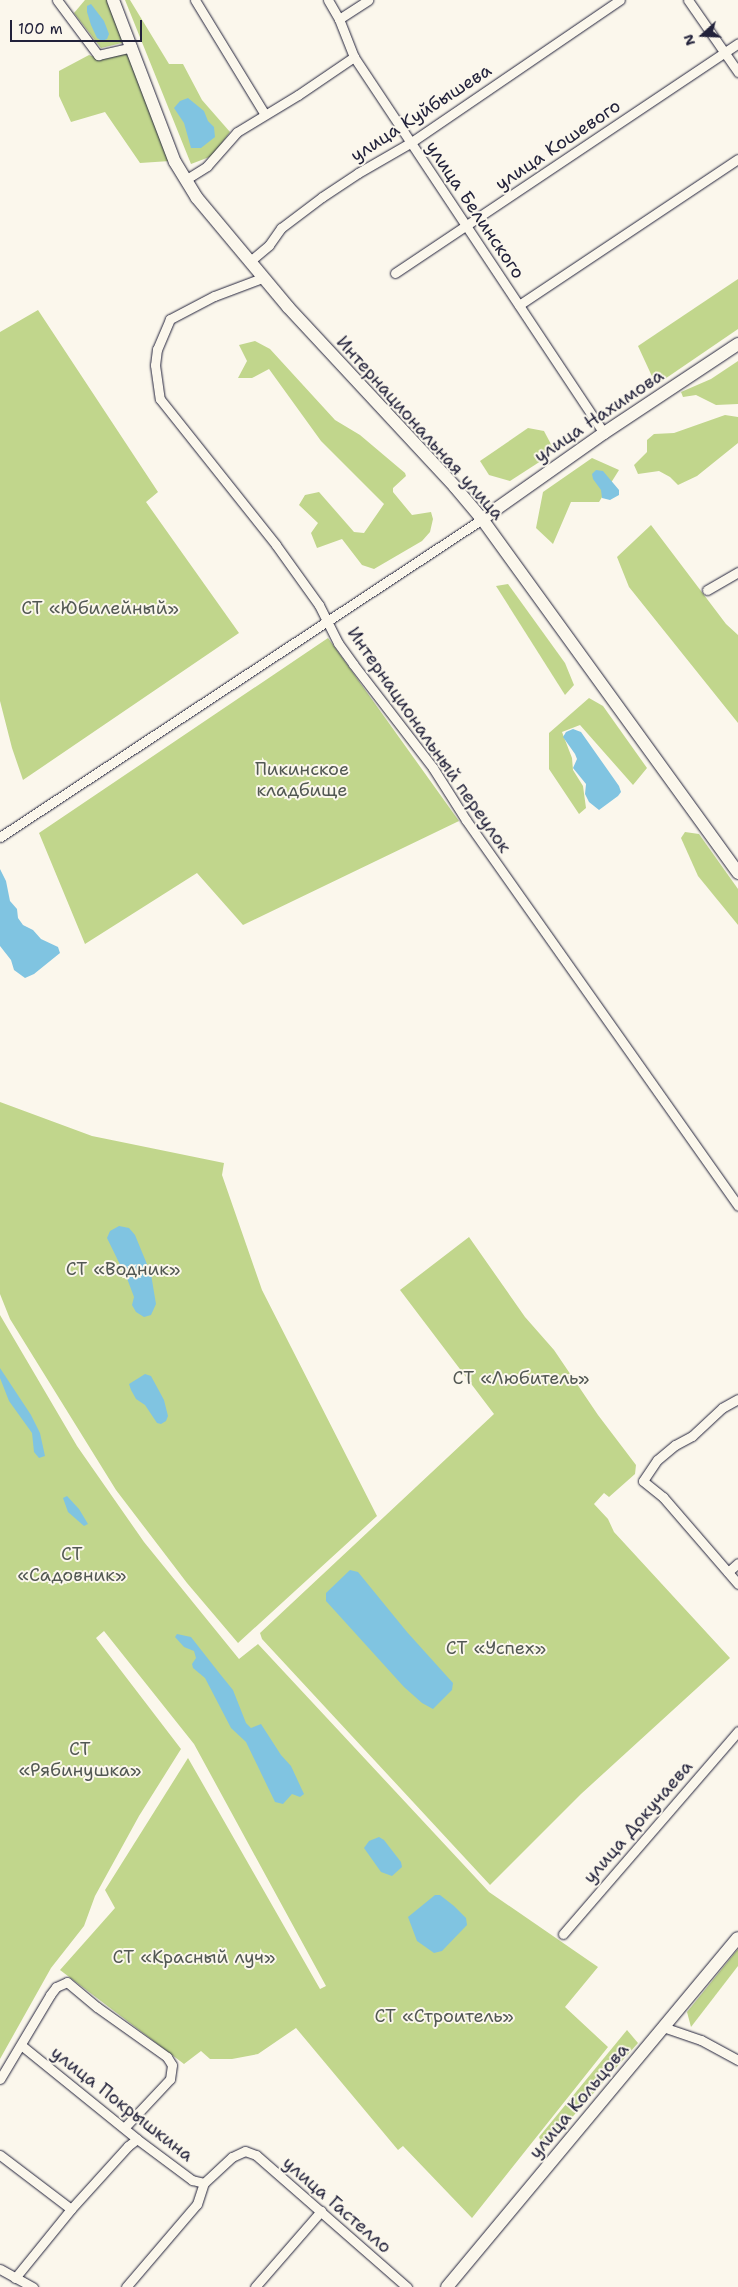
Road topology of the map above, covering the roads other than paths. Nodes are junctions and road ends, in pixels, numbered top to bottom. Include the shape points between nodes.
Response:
1 (57, 0) edge
2 (113, 0) edge
3 (195, 0) edge
4 (328, 0) edge
5 (368, 0) edge
6 (620, 0) edge
7 (688, 0) edge
8 (339, 19) junction
9 (738, 44) edge
10 (132, 47) junction
11 (725, 53) junction
12 (354, 57) junction
13 (738, 72) edge
14 (264, 113) junction
15 (410, 143) junction
16 (738, 159) edge
17 (185, 180) junction
18 (467, 227) junction
19 (249, 262) junction
20 (396, 273) dead end
21 (262, 278) junction
22 (519, 305) junction
23 (738, 344) edge
24 (604, 433) junction
25 (482, 519) junction
26 (738, 572) edge
27 (707, 590) dead end
28 (329, 621) junction
29 (0, 838) edge
30 (738, 873) edge
31 (738, 1206) edge
32 (738, 1399) edge
33 (738, 1563) edge
34 (728, 1572) junction
35 (738, 1584) edge
36 (738, 1731) edge
37 (563, 1934) dead end
38 (738, 1938) edge
39 (663, 2027) junction
40 (21, 2045) junction
41 (738, 2060) edge
42 (0, 2079) edge
43 (126, 2127) junction
44 (137, 2138) junction
45 (0, 2155) edge
46 (204, 2183) junction
47 (71, 2209) junction
48 (321, 2211) junction
49 (0, 2269) edge
50 (15, 2278) junction
51 (33, 2287) edge
52 (126, 2287) edge
53 (255, 2287) edge
54 (407, 2287) edge
55 (447, 2287) edge

1 - 10 street via 98,55
2 - 10 main road, Интернациональная улица
3 - 14 street
4 - 8 street, улица Белинского
5 - 8 street
6 - 15 street, улица Куйбышева
7 - 11 street
8 - 12 street, улица Белинского
9 - 11 street, улица Кошевого
10 - 17 main road, Интернациональная улица via 175,162
11 - 13 street
11 - 18 street, улица Кошевого
12 - 14 street via 298,95
12 - 15 street, улица Белинского
14 - 17 street via 237,132 208,166
15 - 18 street, улица Белинского
15 - 19 street, улица Куйбышева via 296,215
16 - 22 street
17 - 19 main road, Интернациональная улица
18 - 20 street, улица Кошевого
18 - 22 street, улица Белинского
19 - 21 main road, Интернациональная улица
21 - 25 main road, Интернациональная улица
21 - 28 street, Интернациональный переулок via 214,296 170,319 157,349 156,385 160,399 276,546
22 - 24 street, улица Белинского
23 - 24 main road, улица Нахимова
24 - 25 main road, улица Нахимова
25 - 28 street
25 - 30 main road, Интернациональная улица
26 - 27 street
28 - 29 street
28 - 31 street, Интернациональный переулок via 338,643 433,768 471,828
32 - 34 street via 657,1460 643,1481 663,1496
33 - 34 street
34 - 35 street
36 - 37 street, улица Докучаева
38 - 39 main road, улица Кольцова
39 - 41 street via 701,2040
39 - 55 main road, улица Кольцова
40 - 42 street
40 - 43 street, улица Покрышкина
40 - 43 street via 50,1995 67,1982 167,2057 172,2065 170,2079
43 - 44 street, улица Покрышкина
44 - 46 street, улица Покрышкина via 192,2180
44 - 47 street
45 - 47 street
46 - 48 street, улица Гастелло via 232,2157 245,2151 256,2155
46 - 52 street via 198,2204
47 - 50 street
48 - 53 street
48 - 54 street, улица Гастелло
49 - 50 street
50 - 51 street

